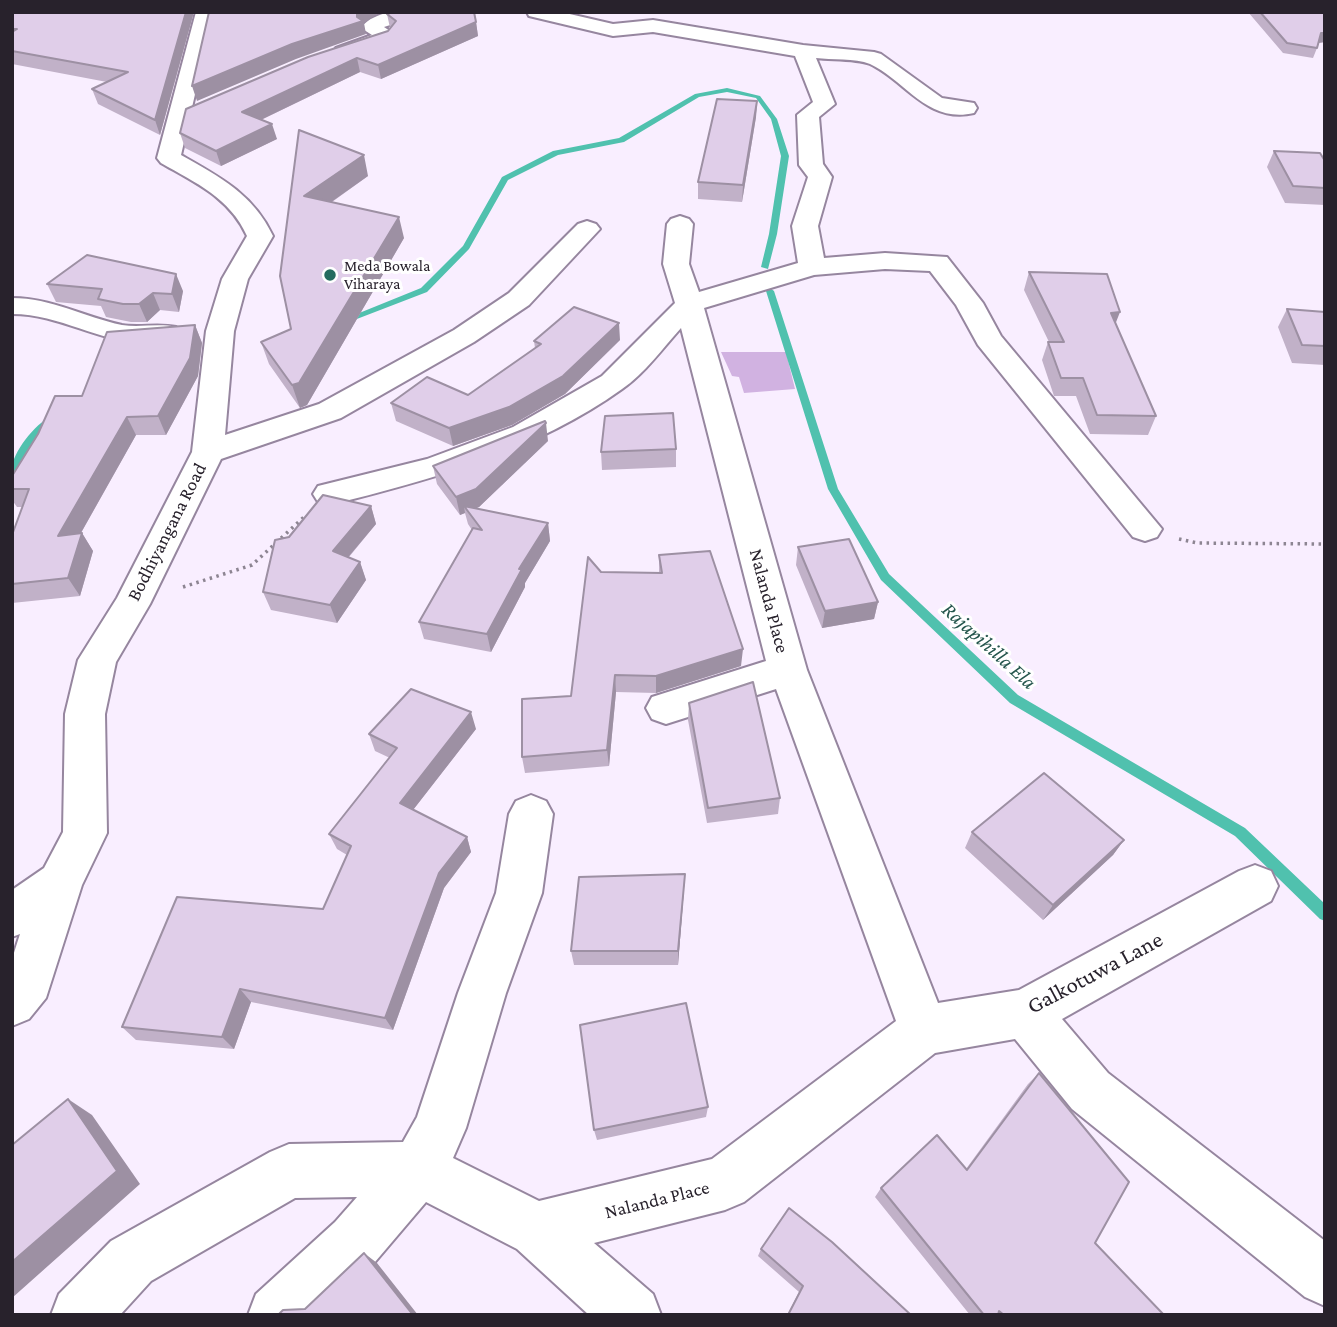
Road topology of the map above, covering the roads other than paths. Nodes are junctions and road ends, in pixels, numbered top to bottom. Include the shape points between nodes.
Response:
1 (205, 12) edge
2 (411, 12) edge
3 (536, 12) edge
4 (803, 51) junction
5 (331, 56) edge
6 (966, 108) dead end
7 (680, 224) dead end
8 (587, 229) dead end
9 (812, 267) junction
10 (689, 304) junction
11 (12, 306) edge
12 (220, 331) junction
13 (208, 452) junction
14 (330, 494) edge
15 (1145, 529) road end
16 (788, 670) junction
17 (666, 708) dead end
18 (531, 814) dead end
19 (60, 883) junction
20 (1255, 886) dead end
21 (12, 916) edge
22 (12, 1002) edge
23 (1025, 1013) junction
24 (923, 1030) junction
25 (418, 1169) junction
26 (537, 1229) junction
27 (1325, 1277) edge
28 (80, 1315) edge
29 (277, 1315) edge
30 (632, 1315) edge

1 - 12 street, Bodhiyangana Road via 191,113 169,158 237,198 253,217 260,236 234,279
2 - 5 street via 371,28 386,35 383,38
3 - 4 street via 613,30 653,26
4 - 6 street via 874,58 936,103
4 - 9 street via 824,104 808,115 811,165 820,177 805,226
7 - 10 street, Nalanda Place via 676,264
8 - 13 street via 519,299 464,336 330,411
9 - 10 street
9 - 15 street via 885,261 938,263 969,303 988,339
10 - 14 street via 612,382 524,434 436,467
10 - 16 street, Nalanda Place
11 - 12 street via 34,306 122,334
12 - 13 street, Bodhiyangana Road
13 - 19 street, Bodhiyangana Road via 132,604 97,660 85,713 85,833
16 - 17 street
16 - 24 street, Nalanda Place
18 - 25 street via 519,893 457,1068 449,1104
19 - 21 street
19 - 22 street, Bodhiyangana Road via 29,981
20 - 23 street, Galkotuwa Lane
23 - 24 street, Galkotuwa Lane
23 - 27 street via 1090,1091
24 - 26 street, Nalanda Place via 725,1183
25 - 26 street
25 - 28 street via 289,1171 131,1261
25 - 29 street via 355,1242
26 - 30 street

